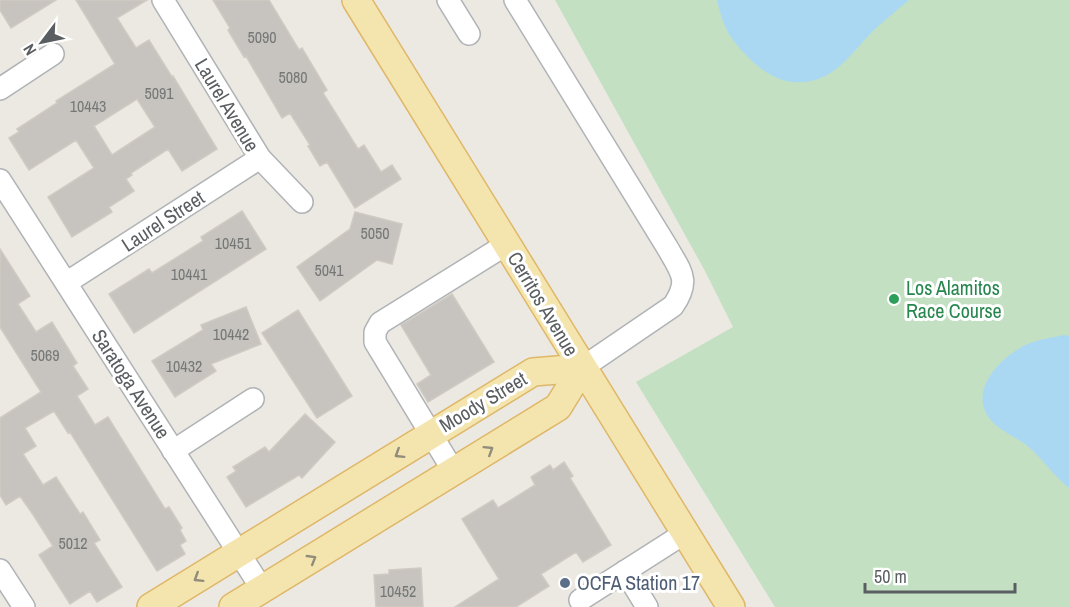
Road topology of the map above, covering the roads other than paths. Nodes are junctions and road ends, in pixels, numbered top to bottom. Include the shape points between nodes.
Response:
1 (163, 0) edge
2 (356, 0) edge
3 (448, 0) edge
4 (515, 0) edge
5 (469, 34) dead end
6 (52, 54) dead end
7 (0, 89) edge
8 (260, 158) junction
9 (0, 180) edge
10 (302, 202) dead end
11 (507, 244) junction
12 (66, 283) junction
13 (582, 368) junction
14 (253, 399) dead end
15 (431, 434) junction
16 (173, 451) junction
17 (454, 472) junction
18 (685, 532) junction
19 (238, 552) junction
20 (0, 570) edge
21 (625, 571) junction
22 (262, 589) junction
23 (578, 598) edge
24 (24, 607) edge
25 (150, 607) edge
26 (233, 607) edge
27 (647, 607) edge
28 (731, 607) edge

1 - 8 street, Laurel Avenue
2 - 11 main road, Cerritos Avenue
3 - 5 street
4 - 13 street via 682,275 683,292 673,306
6 - 7 street
8 - 10 street, Laurel Avenue
8 - 12 street, Laurel Street
9 - 12 street, Saratoga Avenue
11 - 13 main road, Cerritos Avenue
11 - 15 street via 380,323 375,332 375,342
12 - 16 street, Saratoga Avenue
13 - 15 main road, Moody Street via 533,372
17 -> 13 main road via 558,407
13 - 18 main road, Cerritos Avenue
14 - 16 street
15 - 17 street
15 -> 19 main road, Moody Street
16 - 19 street, Saratoga Avenue
22 -> 17 main road
18 - 21 street
18 - 28 main road, Cerritos Avenue
19 - 22 street, Saratoga Avenue
19 -> 25 main road, Moody Street
20 - 24 street
21 - 23 street
21 - 27 street
22 - 26 main road

